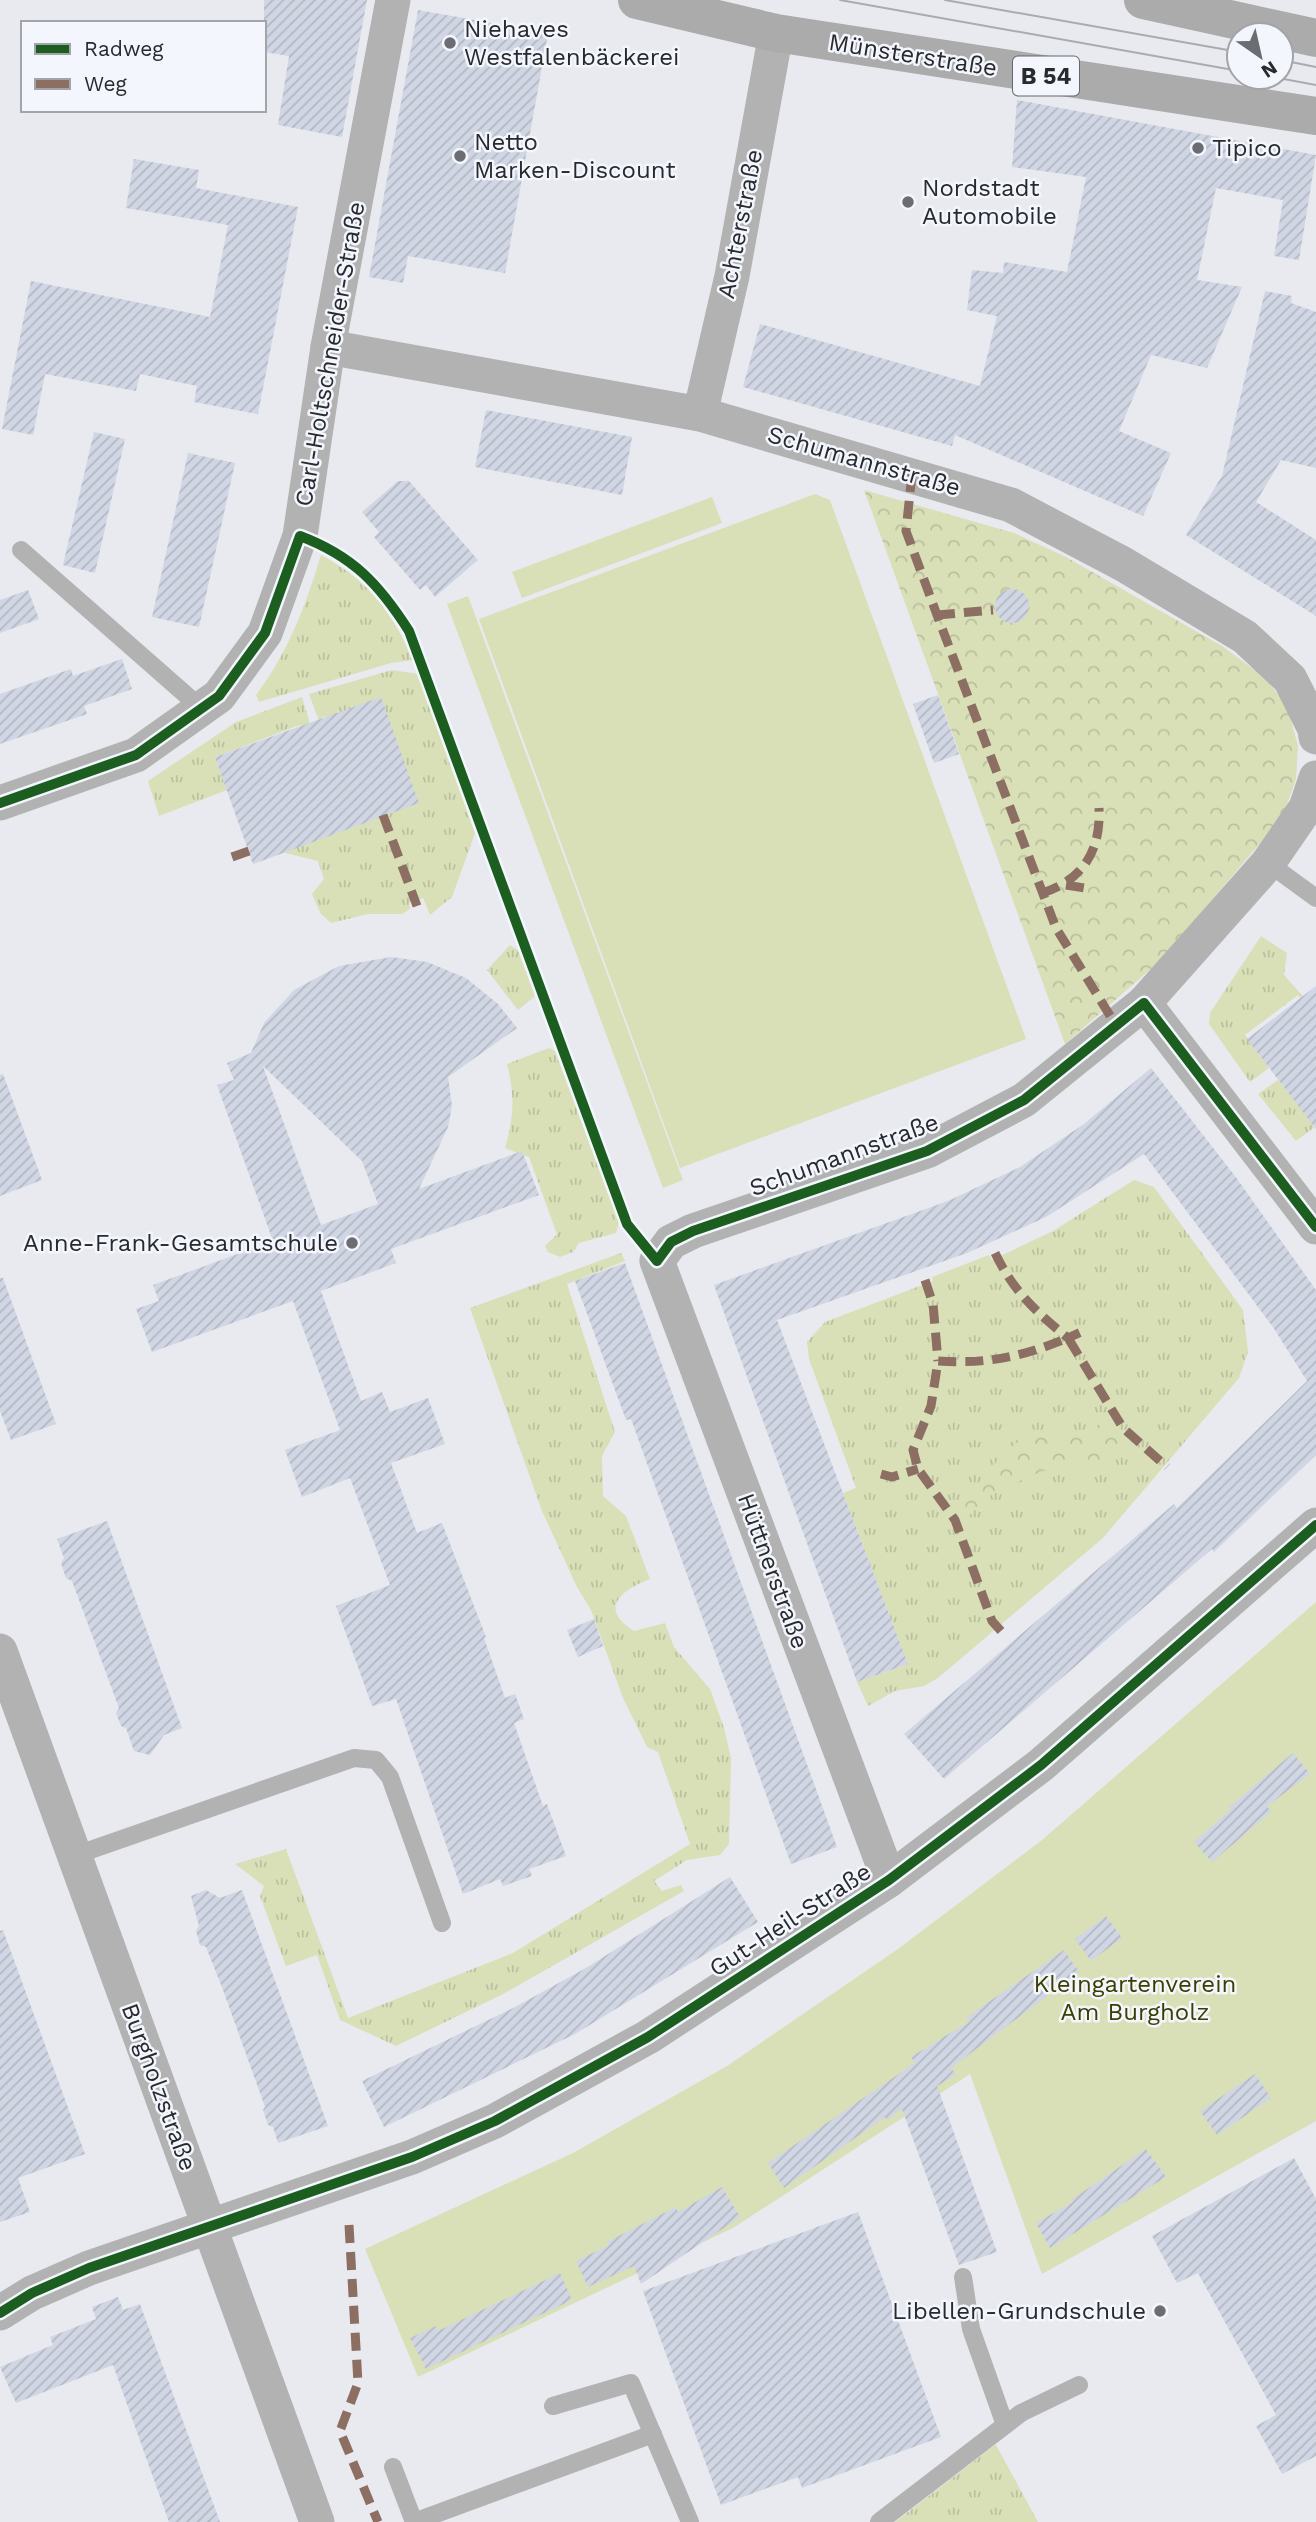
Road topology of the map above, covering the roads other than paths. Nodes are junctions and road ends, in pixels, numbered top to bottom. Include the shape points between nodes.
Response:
1 (393, 0) edge
2 (637, 0) edge
3 (1143, 0) edge
4 (776, 33) junction
5 (1316, 38) edge
6 (1316, 116) edge
7 (328, 347) junction
8 (700, 414) junction
9 (21, 551) dead end
10 (201, 708) junction
11 (1316, 737) edge
12 (1316, 778) edge
13 (0, 803) edge
14 (1268, 863) junction
15 (1316, 898) edge
16 (1144, 1003) junction
17 (1316, 1227) edge
18 (657, 1261) joint
19 (1316, 1525) edge
20 (0, 1651) edge
21 (76, 1855) junction
22 (889, 1880) junction
23 (442, 1923) dead end
24 (211, 2229) junction
25 (963, 2277) dead end
26 (0, 2313) edge
27 (1079, 2385) dead end
28 (553, 2406) dead end
29 (1005, 2425) junction
30 (653, 2434) junction
31 (393, 2466) dead end
32 (317, 2522) edge
33 (690, 2522) edge
34 (879, 2522) edge

1 - 7 street, Carl-Holtschneider-Straße
2 - 4 main road, Münsterstraße / B 54
3 - 5 main road
4 - 6 main road, Münsterstraße / B 54
4 - 8 street, Achterstraße via 732,276
7 - 8 street, Schumannstraße
7 - 10 street, Carl-Holtschneider-Straße via 296,548 265,633 219,695
8 - 11 street, Schumannstraße via 1011,505 1123,564 1245,638 1290,679
9 - 10 lane
10 - 13 street, Carl-Holtschneider-Straße via 136,755
12 - 14 street, Schumannstraße via 1306,808
14 - 15 lane
14 - 16 street, Schumannstraße
16 - 17 street
16 - 18 street, Schumannstraße via 1024,1100 939,1145 693,1231 671,1242
18 - 22 street, Hüttnerstraße
19 - 22 street, Gut-Heil-Straße via 1041,1765
20 - 21 street, Burgholzstraße
21 - 23 lane via 354,1758 376,1760 390,1777
21 - 24 street, Burgholzstraße
22 - 24 street, Gut-Heil-Straße via 648,2037 495,2121 412,2157
24 - 26 street, Gut-Heil-Straße via 89,2269 32,2293
24 - 32 street, Burgholzstraße
25 - 29 lane via 971,2329
27 - 29 lane
28 - 30 lane via 631,2382
29 - 34 lane
30 - 31 lane via 414,2522
30 - 33 lane

